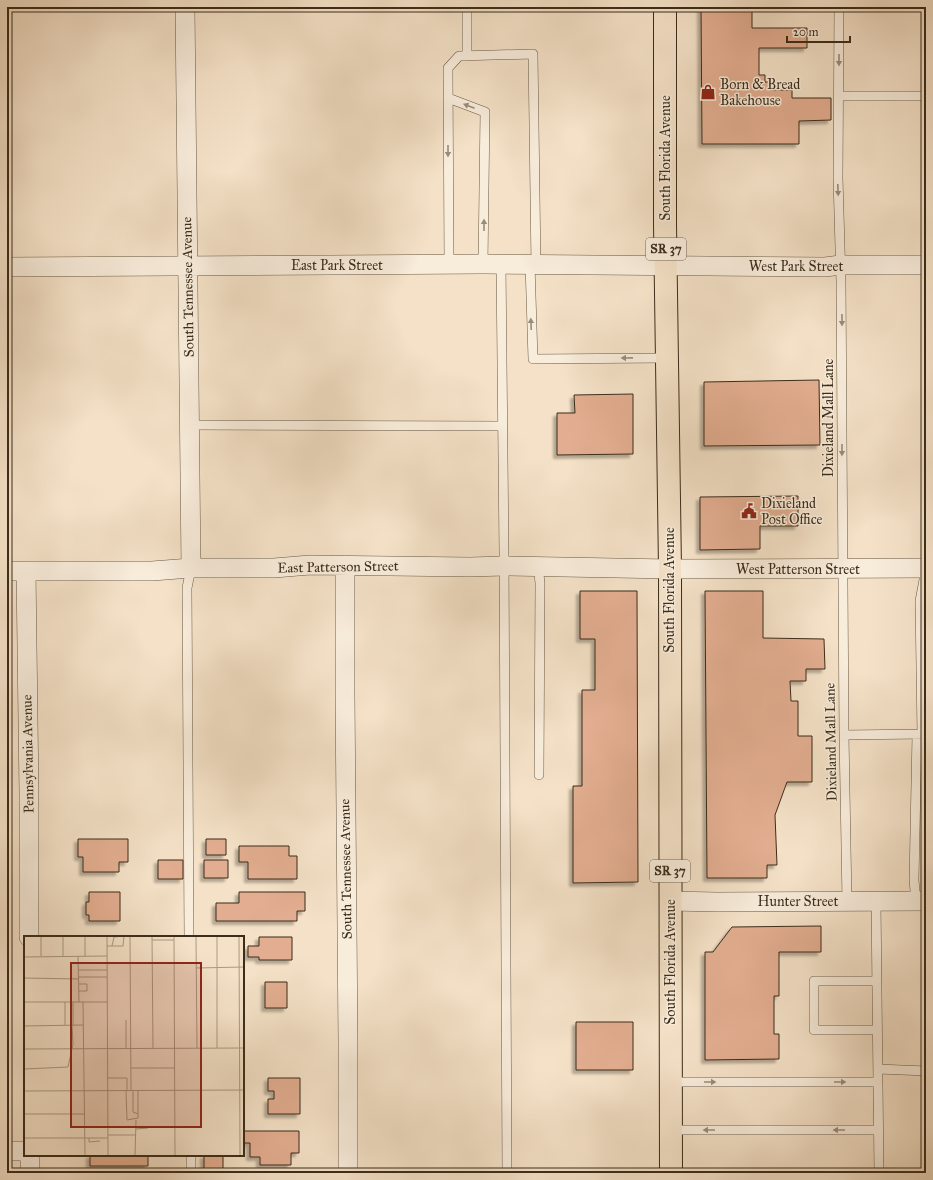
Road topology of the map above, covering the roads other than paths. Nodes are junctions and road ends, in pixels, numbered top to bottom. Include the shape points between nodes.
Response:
1 (185, 7) edge
2 (467, 7) edge
3 (665, 7) edge
4 (839, 7) edge
5 (467, 56) junction
6 (839, 96) junction
7 (926, 96) edge
8 (448, 98) junction
9 (492, 264) junction
10 (448, 265) junction
11 (533, 265) junction
12 (666, 265) junction
13 (841, 265) junction
14 (926, 265) edge
15 (187, 266) junction
16 (7, 267) edge
17 (666, 358) junction
18 (189, 425) junction
19 (502, 426) junction
20 (345, 565) junction
21 (504, 566) junction
22 (538, 566) junction
23 (191, 568) junction
24 (843, 568) junction
25 (926, 568) edge
26 (670, 569) junction
27 (7, 571) edge
28 (26, 571) junction
29 (922, 734) edge
30 (844, 735) junction
31 (539, 775) dead end
32 (670, 900) junction
33 (876, 900) junction
34 (921, 900) edge
35 (847, 901) junction
36 (29, 936) edge
37 (189, 936) edge
38 (877, 981) junction
39 (877, 1030) junction
40 (878, 1069) junction
41 (926, 1071) edge
42 (671, 1082) junction
43 (878, 1082) junction
44 (671, 1130) junction
45 (878, 1130) junction
46 (7, 1151) edge
47 (24, 1151) edge
48 (30, 1156) edge
49 (191, 1156) edge
50 (30, 1173) edge
51 (191, 1173) edge
52 (348, 1173) edge
53 (506, 1173) edge
54 (671, 1173) edge
55 (879, 1173) edge

1 - 15 street, South Tennessee Avenue
2 - 5 lane
3 - 12 main road, South Florida Avenue / SR 37
4 -> 6 lane, Dixieland Mall Lane
5 - 8 lane via 459,56 448,68
5 - 11 lane via 533,54
6 - 7 lane
6 -> 13 lane, Dixieland Mall Lane
9 -> 8 lane via 485,112
8 -> 10 lane
9 - 10 street, East Park Street
9 - 11 street, East Park Street
9 - 19 lane
10 - 15 street, East Park Street
11 - 12 street, East Park Street
17 -> 11 lane via 533,359
12 - 13 street, West Park Street
12 - 17 main road, South Florida Avenue / SR 37
13 - 14 street, West Park Street
13 -> 24 lane, Dixieland Mall Lane
15 - 16 street, East Park Street
15 - 18 street, South Tennessee Avenue
17 - 26 main road, South Florida Avenue / SR 37
18 - 19 lane
18 - 23 street, South Tennessee Avenue
19 - 21 lane
20 - 21 street, East Patterson Street
20 - 23 street, East Patterson Street
20 - 52 street, South Tennessee Avenue
21 - 22 street, East Patterson Street
21 - 53 lane
22 - 26 street, East Patterson Street
22 - 31 lane
23 - 28 street, East Patterson Street via 152,571
23 - 37 lane via 187,588
24 - 25 street, West Patterson Street
24 - 26 street, West Patterson Street
24 - 30 lane, Dixieland Mall Lane
25 - 29 lane via 920,601
26 - 32 main road, South Florida Avenue / SR 37
27 - 28 street, East Patterson Street
28 - 36 street, Pennsylvania Avenue
29 - 30 lane
29 - 34 lane via 914,880
30 - 35 lane, Dixieland Mall Lane
32 - 35 street, Hunter Street
32 - 42 main road, South Florida Avenue / SR 37
33 - 34 street, Hunter Street
33 - 35 street, Hunter Street
33 - 38 lane
38 - 39 lane
38 - 39 lane via 814,981 814,1030
39 - 40 lane
40 - 41 lane
40 - 43 lane
42 -> 43 lane
42 - 44 main road, South Florida Avenue / SR 37
43 - 45 lane
45 -> 44 lane
44 - 54 main road, South Florida Avenue / SR 37
45 - 55 lane
46 - 47 street
48 - 50 street
49 - 51 lane

